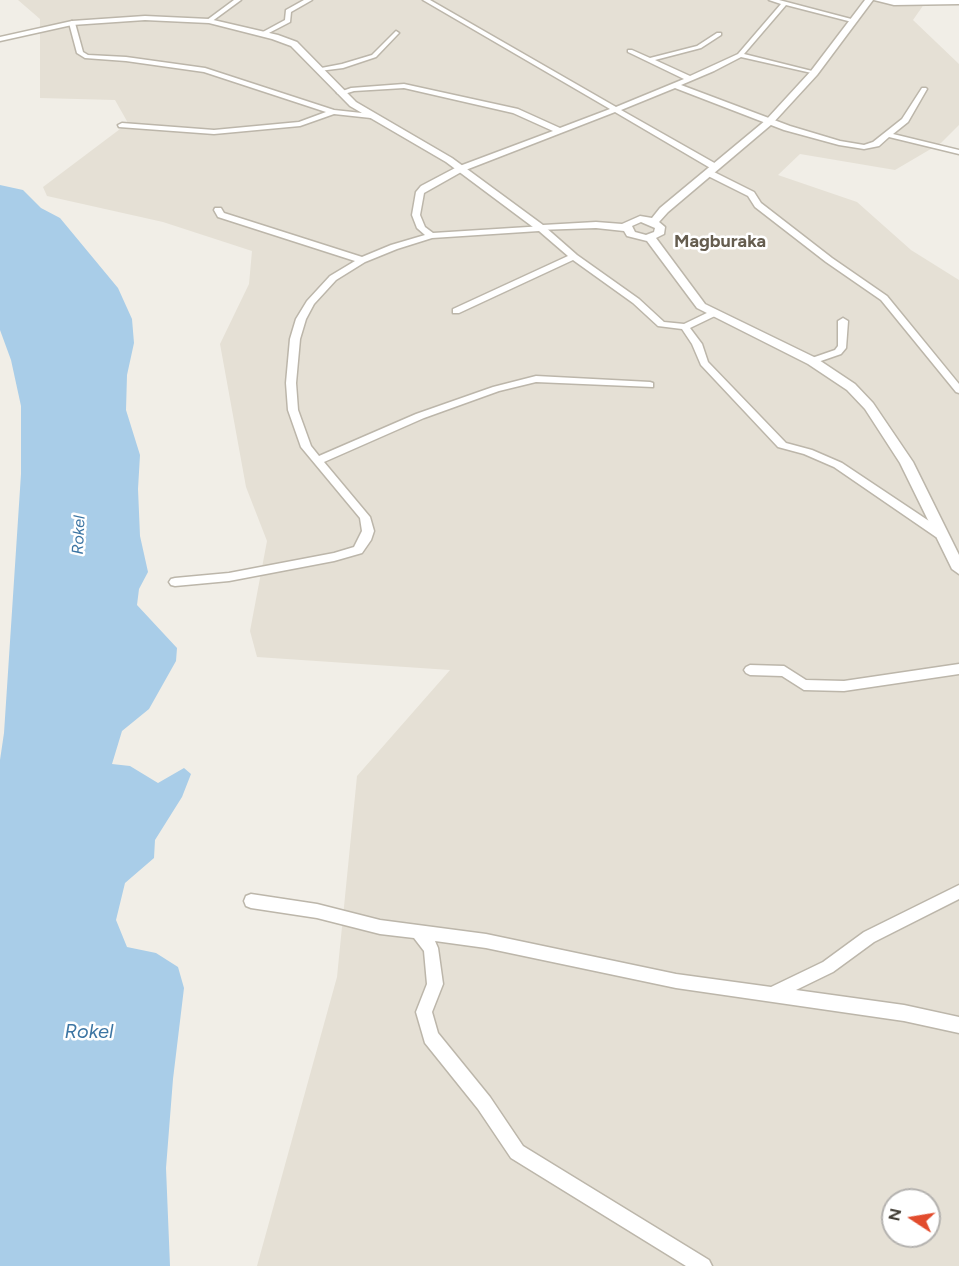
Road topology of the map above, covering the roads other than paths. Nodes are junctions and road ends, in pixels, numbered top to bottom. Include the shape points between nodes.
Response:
1 (238, 0) edge
2 (309, 0) edge
3 (426, 0) edge
4 (772, 0) edge
5 (869, 0) edge
6 (877, 0) edge
7 (959, 2) edge
8 (784, 4) junction
9 (852, 20) junction
10 (209, 21) junction
11 (72, 23) junction
12 (396, 33) dead end
13 (263, 34) junction
14 (718, 34) dead end
15 (0, 39) edge
16 (630, 51) dead end
17 (740, 55) junction
18 (650, 60) junction
19 (319, 69) junction
20 (814, 73) junction
21 (690, 79) junction
22 (675, 86) junction
23 (924, 89) dead end
24 (341, 93) junction
25 (617, 109) junction
26 (333, 112) junction
27 (371, 116) junction
28 (769, 122) junction
29 (122, 125) dead end
30 (557, 130) junction
31 (192, 132) dead end
32 (214, 132) junction
33 (889, 135) junction
34 (959, 152) edge
35 (460, 169) junction
36 (712, 170) junction
37 (218, 210) dead end
38 (654, 222) junction
39 (542, 228) junction
40 (627, 228) junction
41 (431, 236) junction
42 (650, 238) junction
43 (574, 256) junction
44 (362, 260) junction
45 (456, 311) dead end
46 (714, 313) junction
47 (843, 321) dead end
48 (686, 327) junction
49 (812, 361) junction
50 (650, 385) dead end
51 (959, 390) edge
52 (317, 461) junction
53 (940, 534) junction
54 (959, 569) edge
55 (175, 582) dead end
56 (959, 669) edge
57 (750, 670) dead end
58 (959, 892) edge
59 (251, 901) dead end
60 (417, 931) junction
61 (772, 994) junction
62 (959, 1025) edge
63 (703, 1266) edge

1 - 10 street
2 - 13 street via 288,11 288,21
3 - 25 street
4 - 8 street
5 - 9 street
6 - 7 street
8 - 9 street
8 - 17 street
9 - 20 street
10 - 11 street via 145,18
10 - 13 street
11 - 15 street
11 - 26 street via 80,54 87,57 205,70
12 - 19 street via 374,56
13 - 19 street via 294,44
14 - 18 street via 699,47
16 - 18 street
17 - 20 street
17 - 21 street
18 - 21 street
19 - 24 street
20 - 28 street
21 - 22 street
22 - 25 street
22 - 28 street
23 - 33 street via 905,120
24 - 27 street
24 - 30 street via 404,86 515,111
25 - 30 street
25 - 36 street
26 - 27 street
26 - 32 street via 300,124
27 - 35 street
28 - 33 street via 864,147
28 - 36 street
29 - 32 street
30 - 35 street
31 - 32 street
33 - 34 street
35 - 39 street
35 - 41 street via 420,192 416,215 421,228
36 - 38 street
36 - 51 street via 751,194 758,205 884,298
37 - 44 street via 221,215
38 - 40 street via 634,220
38 - 42 street via 661,230
39 - 40 street
39 - 41 street
39 - 43 street
40 - 42 street via 634,236
41 - 44 street
42 - 46 street via 701,306
43 - 45 street
43 - 48 street via 661,324
44 - 52 street via 333,278 310,303 295,339 293,410 306,447
46 - 48 street
46 - 49 street
47 - 49 street via 843,346 838,352
48 - 53 street via 704,363 782,445 838,465
49 - 53 street via 851,387 886,428
50 - 52 street via 536,380 496,388
52 - 55 street via 365,517 368,531 358,550 229,577
53 - 54 street
56 - 57 street via 844,686 804,685 784,670
58 - 61 street via 869,937 828,967
59 - 60 street
60 - 61 street via 486,941 676,981
60 - 63 street via 431,948 435,984 424,1012 431,1037 517,1152
61 - 62 street

